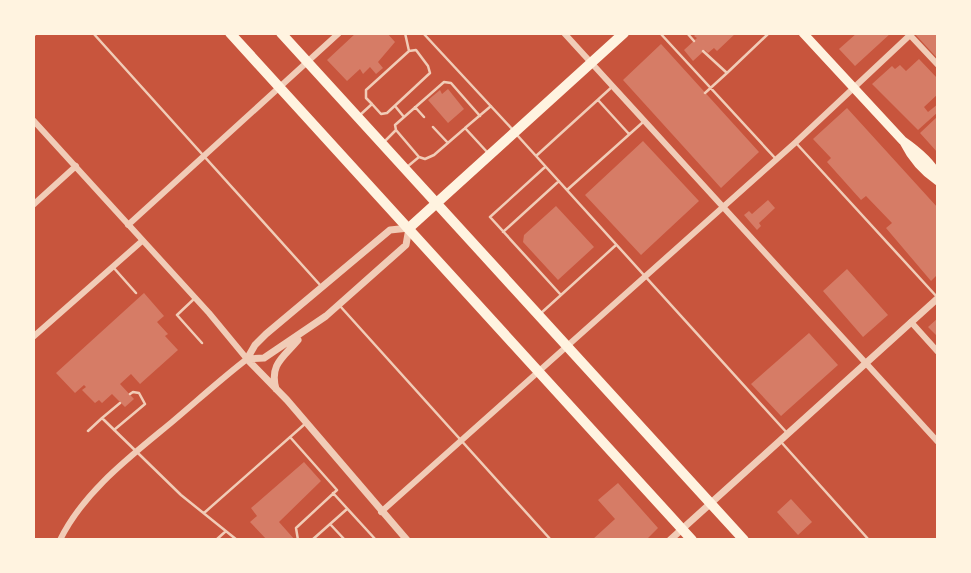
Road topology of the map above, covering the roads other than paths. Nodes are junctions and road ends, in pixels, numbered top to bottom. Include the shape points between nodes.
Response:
1 (93, 33) edge
2 (230, 33) edge
3 (281, 33) edge
4 (339, 33) edge
5 (405, 33) edge
6 (423, 33) edge
7 (564, 33) edge
8 (624, 33) edge
9 (660, 33) edge
10 (687, 33) edge
11 (769, 33) edge
12 (803, 33) edge
13 (909, 34) edge
14 (694, 41) dead end
15 (410, 51) junction
16 (704, 51) dead end
17 (307, 62) junction
18 (592, 63) junction
19 (938, 65) edge
20 (727, 73) junction
21 (613, 86) junction
22 (853, 87) junction
23 (279, 88) junction
24 (710, 88) junction
25 (705, 93) dead end
26 (598, 100) junction
27 (372, 104) junction
28 (394, 106) junction
29 (491, 106) junction
30 (415, 107) junction
31 (480, 116) junction
32 (358, 117) junction
33 (404, 117) junction
34 (33, 120) edge
35 (418, 120) dead end
36 (645, 120) junction
37 (433, 127) dead end
38 (465, 128) junction
39 (396, 130) junction
40 (438, 132) junction
41 (515, 133) junction
42 (629, 134) junction
43 (434, 136) dead end
44 (796, 142) junction
45 (448, 143) junction
46 (381, 144) junction
47 (490, 155) junction
48 (419, 156) junction
49 (536, 156) junction
50 (203, 157) junction
51 (776, 159) junction
52 (76, 166) junction
53 (546, 166) junction
54 (405, 170) junction
55 (938, 178) edge
56 (559, 181) junction
57 (567, 190) junction
58 (435, 204) junction
59 (33, 205) edge
60 (724, 206) junction
61 (128, 225) junction
62 (409, 228) junction
63 (503, 232) junction
64 (142, 242) junction
65 (616, 245) junction
66 (113, 267) junction
67 (646, 277) junction
68 (321, 286) junction
69 (136, 293) dead end
70 (561, 295) junction
71 (195, 298) junction
72 (938, 298) edge
73 (339, 305) junction
74 (539, 316) junction
75 (911, 322) junction
76 (310, 328) junction
77 (33, 337) edge
78 (202, 343) dead end
79 (567, 347) junction
80 (938, 352) edge
81 (247, 359) junction
82 (865, 364) junction
83 (540, 371) junction
84 (276, 390) junction
85 (130, 394) dead end
86 (120, 403) dead end
87 (102, 418) junction
88 (306, 423) junction
89 (88, 430) dead end
90 (114, 430) junction
91 (788, 433) junction
92 (290, 437) junction
93 (460, 441) junction
94 (780, 441) junction
95 (938, 442) edge
96 (136, 452) junction
97 (333, 493) junction
98 (711, 503) junction
99 (347, 509) junction
100 (382, 512) junction
101 (204, 513) junction
102 (330, 524) junction
103 (682, 529) junction
104 (226, 531) junction
105 (236, 539) edge
106 (60, 540) edge
107 (216, 540) edge
108 (298, 540) edge
109 (312, 540) edge
110 (345, 540) edge
111 (376, 540) edge
112 (407, 540) edge
113 (551, 540) edge
114 (670, 540) edge
115 (692, 540) edge
116 (744, 540) edge
117 (869, 540) edge

1 - 50 lane
2 - 23 main road
3 - 17 main road
4 - 17 street
5 - 15 lane
6 - 29 lane
7 - 18 street
8 - 18 main road
9 - 24 lane
10 - 14 lane
11 - 20 lane
12 - 22 main road
13 - 19 street
13 - 22 street
15 - 27 lane via 366,90
15 - 28 lane via 416,51 430,73
16 - 20 lane
17 - 23 street
17 - 32 main road
18 - 21 street
18 - 41 main road
20 - 24 lane
21 - 26 lane
21 - 36 street
22 - 44 street
22 - 55 main road
23 - 50 street
23 - 62 main road
24 - 25 lane
24 - 51 lane
26 - 42 lane
26 - 49 lane
27 - 28 lane via 381,114
27 - 32 lane
28 - 33 lane
29 - 31 lane
29 - 41 lane
30 - 31 lane via 444,82 451,83
30 - 33 lane
30 - 35 lane via 424,116
31 - 38 lane
32 - 46 main road
33 - 39 lane
34 - 52 street
36 - 42 lane
36 - 60 street
37 - 40 lane
38 - 45 lane
38 - 47 lane
39 - 46 lane
39 - 48 lane
40 - 43 lane
40 - 45 lane
41 - 47 main road
41 - 49 lane
42 - 57 lane
44 - 51 street
44 - 72 lane
45 - 48 lane via 435,155
46 - 54 main road
47 - 58 main road
48 - 54 lane
49 - 53 lane
50 - 61 street
50 - 68 lane
51 - 60 street
52 - 59 street
52 - 61 street
53 - 56 lane
53 - 63 lane via 490,218
54 - 58 main road
56 - 57 lane
56 - 63 lane
57 - 65 lane
58 - 62 main road
58 - 74 main road
60 - 67 street
60 - 82 street
61 - 64 street
62 - 68 street via 390,230
62 - 73 street via 406,245
62 - 83 main road
63 - 70 lane
64 - 66 street
64 - 71 street
65 - 67 lane
65 - 70 lane
66 - 69 lane
66 - 77 street
67 - 79 street
67 - 91 lane
68 - 81 street via 266,334
70 - 74 lane
71 - 78 lane via 177,315
71 - 81 street
72 - 75 street
73 - 76 street
73 - 93 lane
74 - 79 main road
75 - 80 street
75 - 82 street
76 - 81 street via 264,358
76 - 84 street via 276,366
79 - 83 street
79 - 98 main road
81 - 84 street
81 - 96 street
82 - 91 street
82 - 95 street
83 - 93 street
83 - 103 main road
84 - 88 street
85 - 90 lane via 139,393 145,404
86 - 87 lane
87 - 89 lane
87 - 90 lane
88 - 92 lane
88 - 100 street
90 - 96 lane
91 - 94 street
92 - 97 lane via 337,490
92 - 101 lane
93 - 100 street
93 - 113 lane
94 - 98 street
94 - 117 lane
96 - 101 lane
96 - 106 street via 88,498
97 - 99 lane
97 - 108 lane via 296,528
98 - 103 street
98 - 116 main road
99 - 102 lane
99 - 111 lane
100 - 112 street
101 - 104 lane
102 - 109 lane
102 - 110 lane
103 - 114 street
103 - 115 main road
104 - 105 lane
104 - 107 lane

